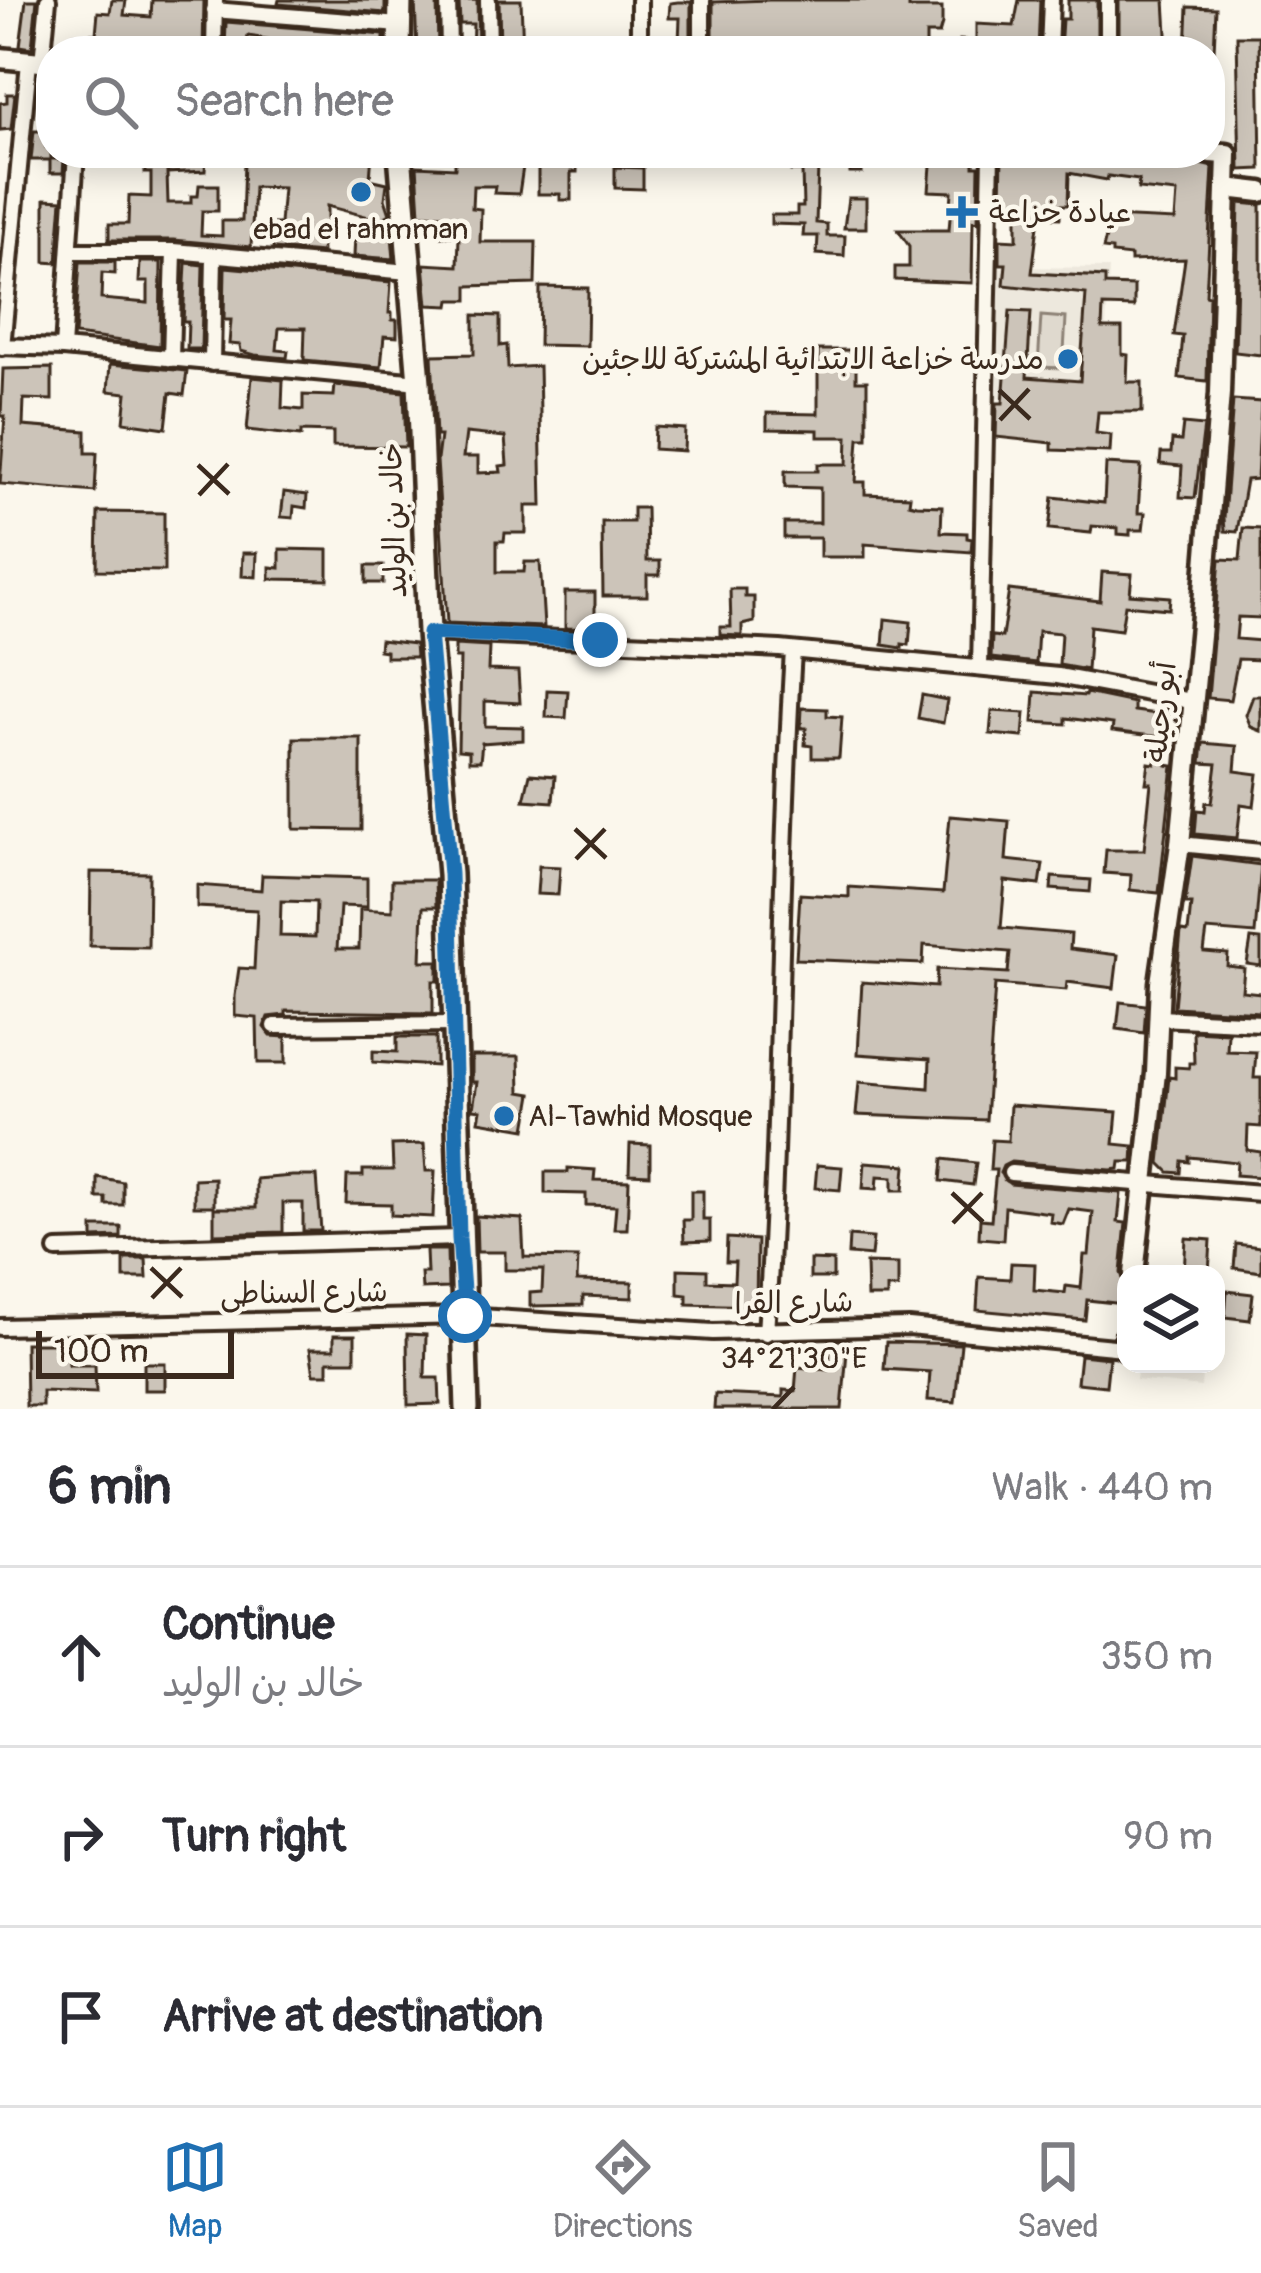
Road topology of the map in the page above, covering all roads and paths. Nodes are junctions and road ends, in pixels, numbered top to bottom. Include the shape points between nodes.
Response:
1 (48, 0) edge
2 (400, 0) edge
3 (448, 0) edge
4 (488, 0) edge
5 (639, 0) edge
6 (702, 0) edge
7 (1051, 0) edge
8 (1108, 0) edge
9 (214, 5) edge
10 (398, 25) junction
11 (43, 36) edge
12 (214, 36) edge
13 (398, 36) edge
14 (449, 36) edge
15 (489, 36) edge
16 (639, 36) edge
17 (702, 36) edge
18 (1050, 36) edge
19 (1108, 36) edge
20 (0, 58) edge
21 (36, 62) edge
22 (36, 92) edge
23 (75, 168) edge
24 (401, 168) edge
25 (991, 168) edge
26 (1222, 168) edge
27 (1227, 188) junction
28 (1261, 192) edge
29 (70, 251) junction
30 (174, 251) junction
31 (214, 255) junction
32 (409, 272) junction
33 (1, 346) edge
34 (63, 348) junction
35 (171, 359) junction
36 (212, 364) junction
37 (419, 382) junction
38 (429, 633) junction
39 (794, 651) junction
40 (980, 668) junction
41 (1191, 701) junction
42 (1180, 844) junction
43 (1261, 852) edge
44 (1159, 1018) junction
45 (1261, 1023) edge
46 (455, 1024) junction
47 (275, 1026) dead end
48 (1011, 1173) dead end
49 (1143, 1186) junction
50 (1261, 1193) edge
51 (459, 1238) junction
52 (58, 1250) dead end
53 (1135, 1265) edge
54 (465, 1316) junction
55 (0, 1327) edge
56 (766, 1333) junction
57 (1117, 1340) edge
58 (467, 1409) edge

1 - 11 street
2 - 10 main road
3 - 14 street
4 - 15 street
5 - 16 street
6 - 17 street
7 - 18 street
8 - 19 street
9 - 10 street
9 - 12 street
10 - 13 main road
20 - 21 street
22 - 33 street
23 - 29 street
24 - 32 main road, خالد بن الوليد
25 - 40 street
26 - 27 street, أبو رجيلة
27 - 28 street
27 - 41 street, أبو رجيلة via 1220,393
29 - 30 street
29 - 34 street
30 - 31 street
30 - 35 street
31 - 32 street
31 - 36 street
32 - 37 main road, خالد بن الوليد
33 - 34 street
34 - 35 street
35 - 36 street
36 - 37 street
37 - 38 main road, خالد بن الوليد
38 - 39 street
38 - 46 main road, خالد بن الوليد
39 - 40 street
39 - 56 street
40 - 41 street
41 - 42 street, أبو رجيلة
42 - 43 street
42 - 44 street, أبو رجيلة
44 - 45 street
44 - 49 street, أبو رجيلة
46 - 47 street
46 - 51 main road, خالد بن الوليد
48 - 49 street
49 - 50 street
49 - 53 street, أبو رجيلة
51 - 52 street
51 - 54 main road, خالد بن الوليد
54 - 55 street, شارع السناطى
54 - 56 street, شارع القرا
54 - 58 main road, خالد بن الوليد
56 - 57 street, شارع القرا via 909,1327

